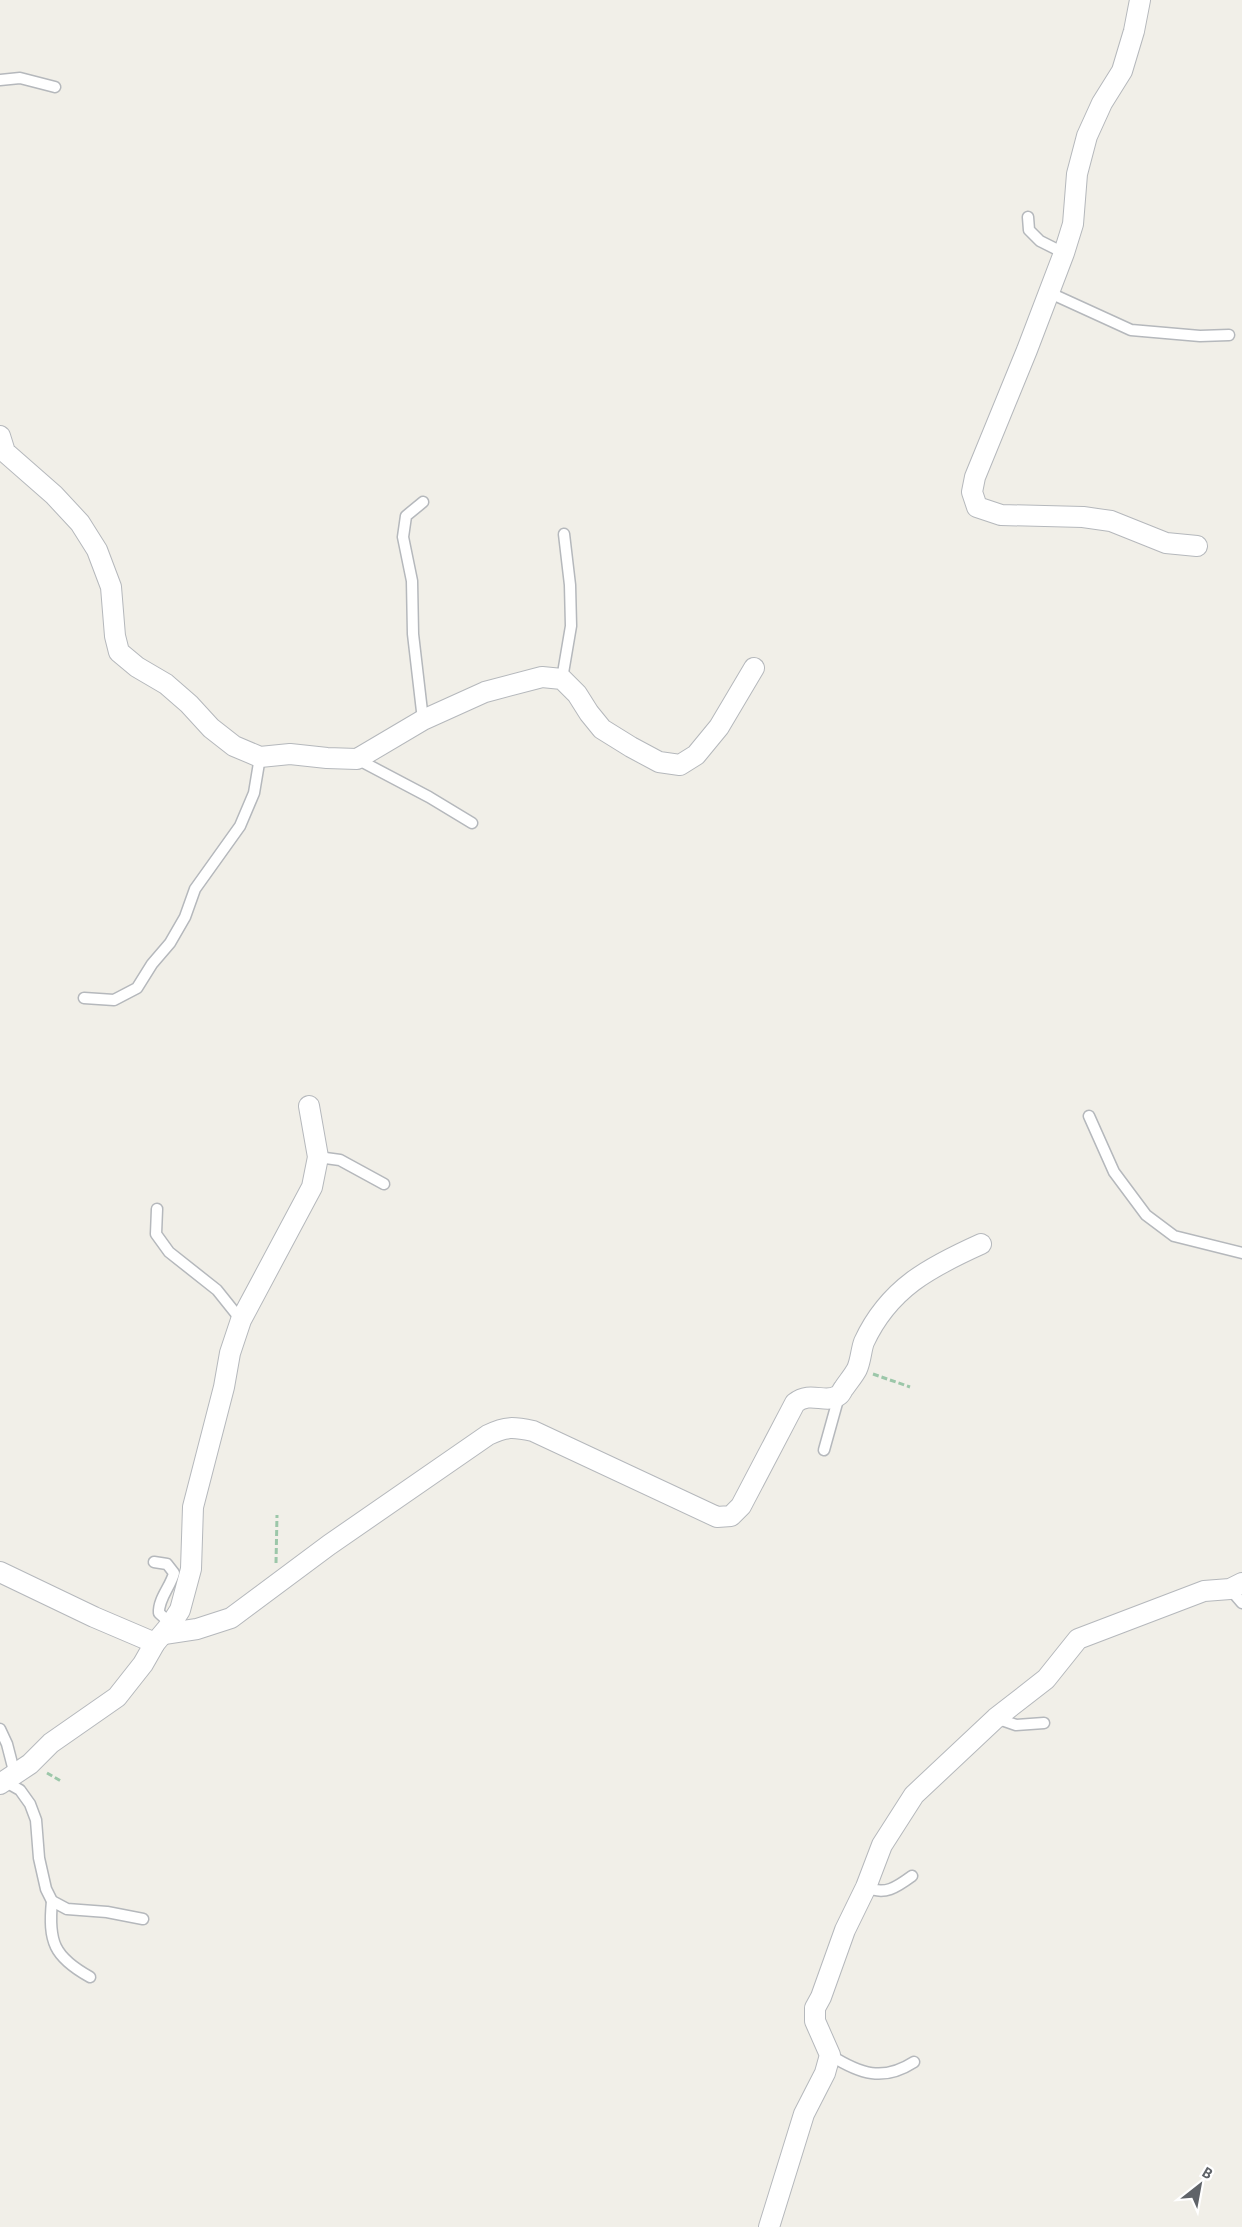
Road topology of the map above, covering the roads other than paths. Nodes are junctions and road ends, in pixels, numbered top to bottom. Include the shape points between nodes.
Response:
1 (1140, 0) edge
2 (0, 80) edge
3 (55, 87) dead end
4 (1028, 218) dead end
5 (1064, 253) junction
6 (1050, 293) junction
7 (1229, 335) dead end
8 (0, 436) edge
9 (423, 502) dead end
10 (564, 534) dead end
11 (1197, 546) dead end
12 (754, 668) dead end
13 (562, 679) junction
14 (423, 720) junction
15 (260, 757) junction
16 (357, 759) junction
17 (472, 824) dead end
18 (84, 998) dead end
19 (309, 1107) dead end
20 (1089, 1116) dead end
21 (318, 1157) junction
22 (384, 1184) dead end
23 (157, 1209) dead end
24 (981, 1244) dead end
25 (1242, 1253) edge
26 (241, 1320) junction
27 (839, 1395) junction
28 (824, 1450) dead end
29 (154, 1562) dead end
30 (0, 1572) edge
31 (1238, 1591) edge
32 (164, 1633) junction
33 (996, 1718) junction
34 (1044, 1723) dead end
35 (0, 1729) edge
36 (6, 1780) edge
37 (912, 1876) dead end
38 (866, 1887) junction
39 (52, 1901) junction
40 (143, 1919) dead end
41 (90, 1977) dead end
42 (830, 2055) junction
43 (914, 2062) dead end
44 (769, 2227) edge

1 - 5 street via 1122,71 1087,136 1077,174 1073,224
2 - 3 lane via 20,78
4 - 5 lane via 1029,230 1040,241
5 - 6 street
6 - 7 lane via 1131,330
6 - 11 street via 975,477 972,492 977,507 1001,515 1111,521 1166,543
8 - 15 street via 5,452 74,516 97,550 111,587 119,652 166,684 234,746
9 - 14 lane via 406,516 403,537 412,581 413,634
10 - 13 lane via 571,626
12 - 13 street via 719,727 696,755 680,765 659,762 602,729
13 - 14 street via 542,678 485,692
14 - 16 street
15 - 16 street via 290,754
15 - 18 lane via 254,793 240,826 195,889 170,943 137,988 114,1000
16 - 17 lane via 429,796
19 - 21 street
20 - 25 lane via 1114,1172 1146,1215 1174,1236
21 - 22 lane via 340,1160
21 - 26 street via 312,1187
23 - 26 lane via 156,1234 169,1252 218,1290
24 - 27 street via 907,1284 890,1300 864,1344 857,1369
26 - 32 street via 194,1507 191,1569 180,1610
27 - 28 lane
27 - 32 street via 802,1398 795,1403 741,1506 731,1516 717,1517 533,1431 502,1428 373,1514 231,1618 197,1629
29 - 32 lane via 167,1564 174,1573 159,1606
30 - 32 street via 94,1617
31 - 33 street via 1204,1591 1078,1639 1046,1679
32 - 36 street via 117,1697
33 - 34 lane via 1016,1725
33 - 38 street via 914,1795 882,1845
35 - 36 lane via 7,1744
36 - 39 lane via 30,1804 46,1889
37 - 38 lane via 890,1890 878,1892
38 - 42 street via 815,2008 815,2021
39 - 40 lane via 67,1909
39 - 41 lane via 51,1925 59,1955
42 - 43 lane via 866,2073 883,2075
42 - 44 street via 804,2114

